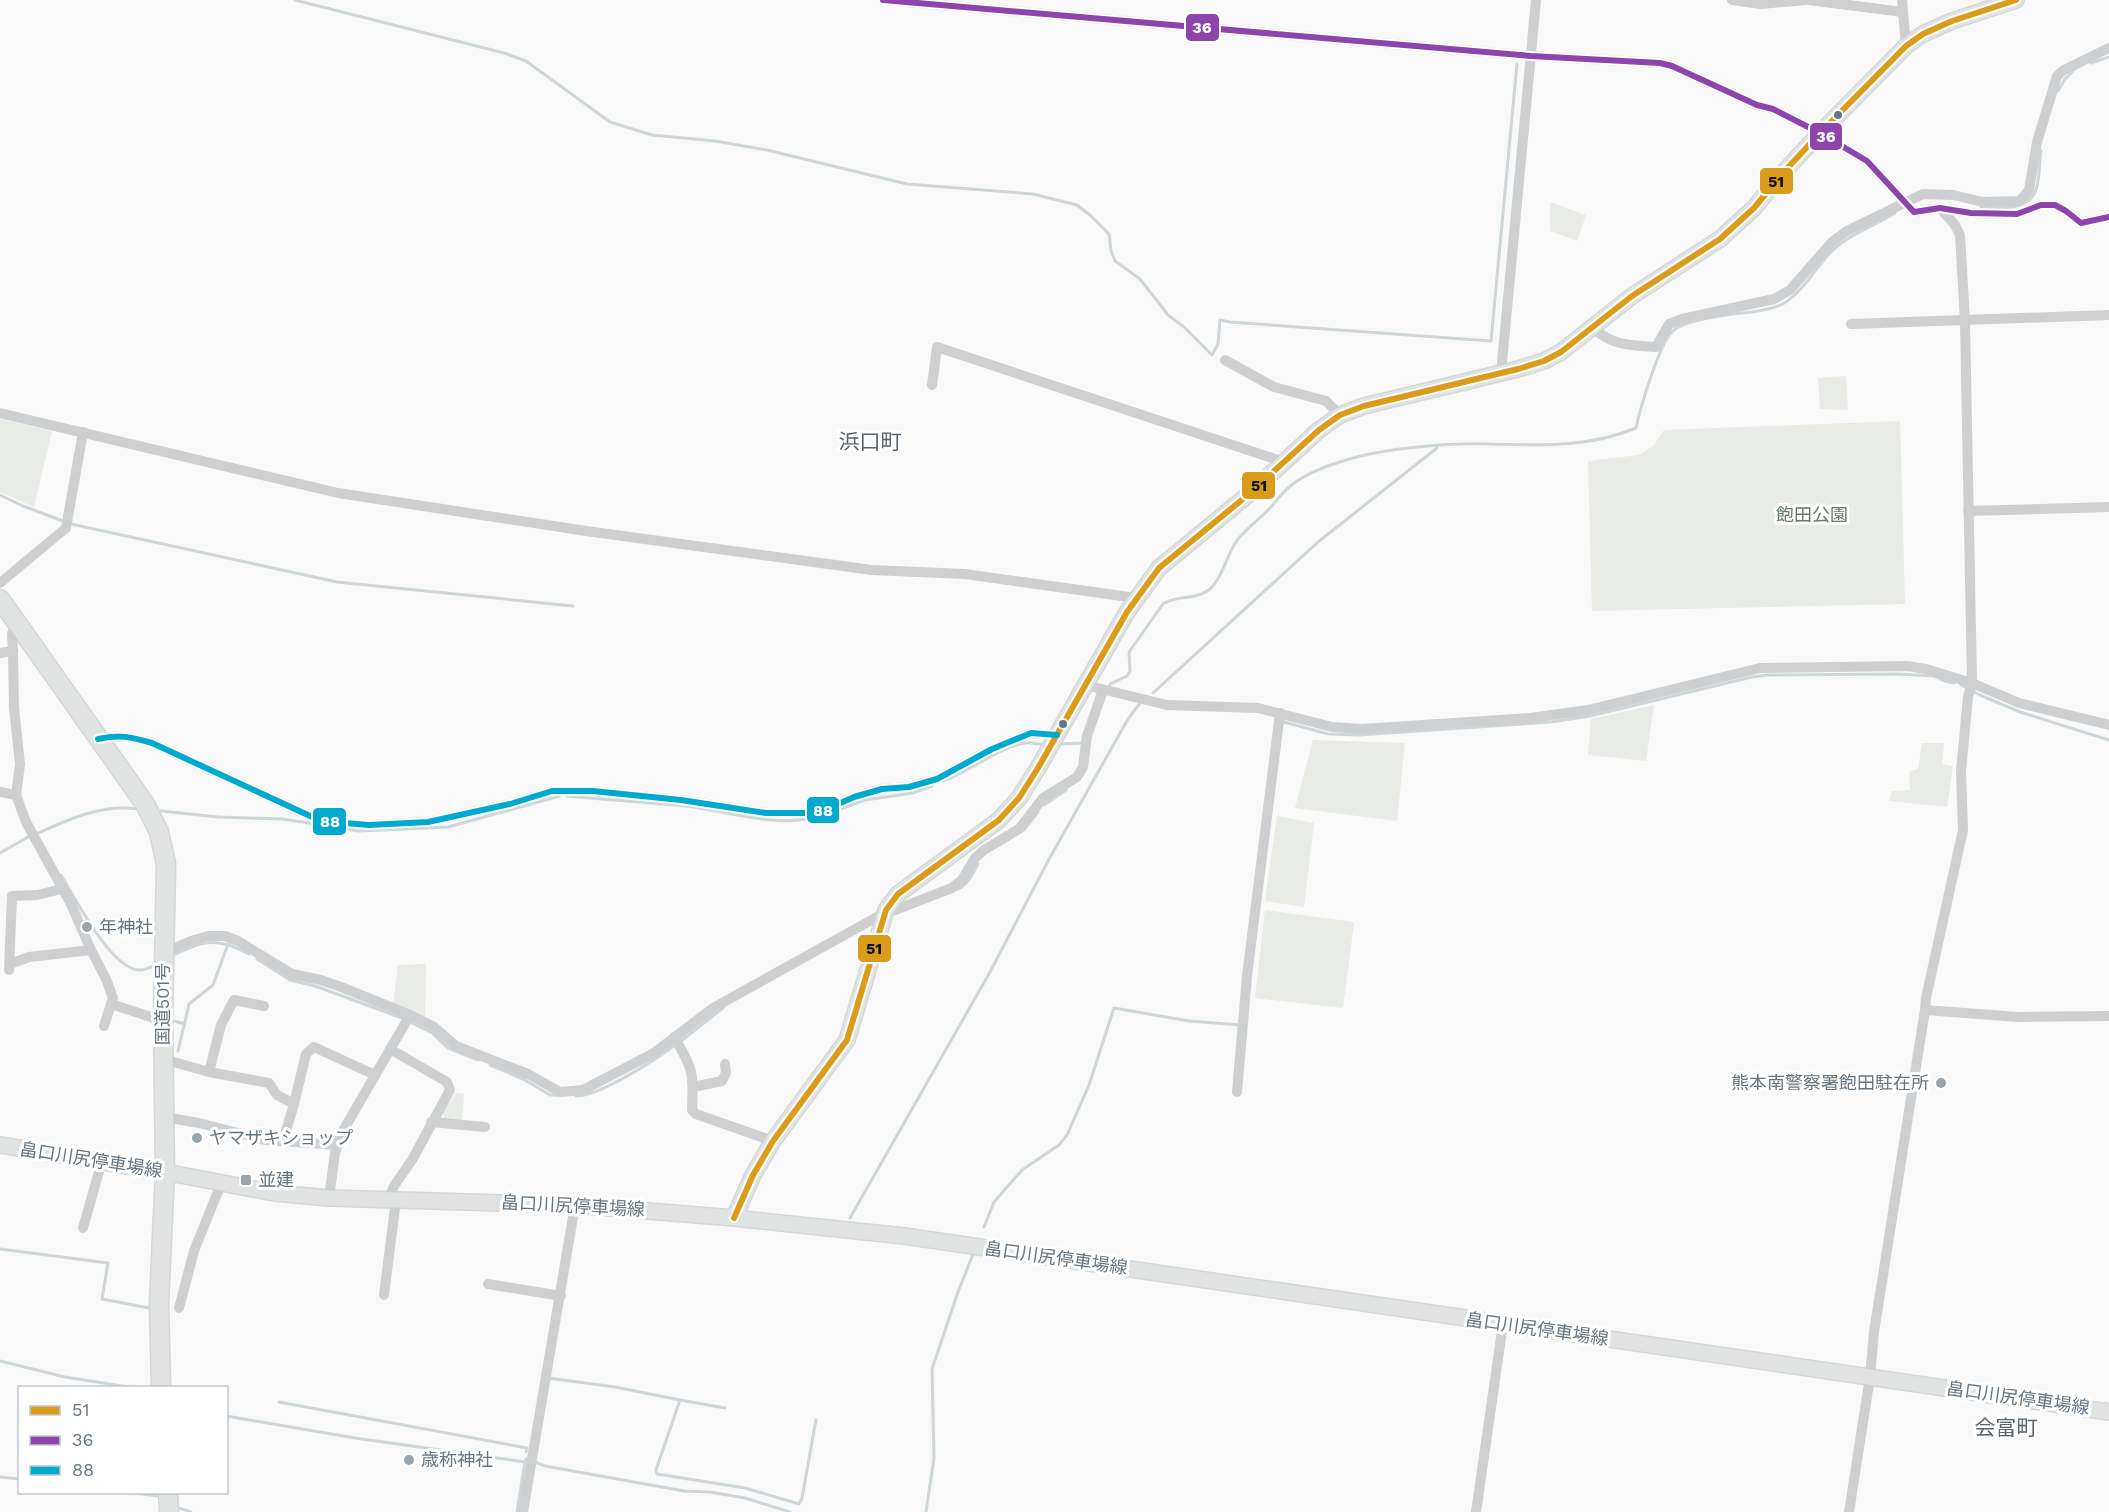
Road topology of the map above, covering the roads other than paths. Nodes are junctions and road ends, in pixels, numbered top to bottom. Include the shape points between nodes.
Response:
1 (884, 0) edge
2 (1536, 0) edge
3 (1732, 0) edge
4 (1807, 0) edge
5 (1902, 0) edge
6 (2016, 0) edge
7 (1903, 12) junction
8 (1906, 46) junction
9 (2109, 48) edge
10 (1531, 56) junction
11 (1820, 133) junction
12 (1904, 202) junction
13 (1940, 208) junction
14 (2109, 217) edge
15 (2109, 315) edge
16 (1965, 321) junction
17 (1851, 324) dead end
18 (1592, 328) junction
19 (1225, 360) dead end
20 (1501, 373) junction
21 (932, 385) dead end
22 (0, 413) edge
23 (1340, 415) junction
24 (83, 432) junction
25 (1284, 462) junction
26 (2109, 507) edge
27 (1968, 511) junction
28 (0, 583) edge
29 (1136, 598) junction
30 (0, 599) edge
31 (16, 623) junction
32 (13, 651) junction
33 (0, 653) edge
34 (1972, 683) junction
35 (1084, 685) junction
36 (1108, 691) junction
37 (1280, 713) junction
38 (2109, 724) edge
39 (1057, 735) junction
40 (98, 739) junction
41 (0, 792) edge
42 (16, 795) junction
43 (62, 889) junction
44 (886, 912) junction
45 (91, 950) junction
46 (163, 952) junction
47 (111, 1004) junction
48 (264, 1006) dead end
49 (1925, 1010) junction
50 (2109, 1016) edge
51 (407, 1019) junction
52 (163, 1021) junction
53 (104, 1026) dead end
54 (674, 1037) junction
55 (390, 1049) junction
56 (163, 1059) junction
57 (725, 1064) dead end
58 (210, 1071) junction
59 (375, 1075) junction
60 (693, 1087) junction
61 (1237, 1092) dead end
62 (294, 1104) junction
63 (164, 1117) junction
64 (431, 1122) junction
65 (485, 1127) dead end
66 (283, 1141) junction
67 (773, 1141) junction
68 (0, 1145) edge
69 (338, 1145) junction
70 (102, 1161) junction
71 (165, 1172) junction
72 (221, 1184) junction
73 (329, 1198) junction
74 (392, 1200) junction
75 (575, 1205) junction
76 (734, 1218) junction
77 (83, 1228) dead end
78 (488, 1284) dead end
79 (384, 1294) dead end
80 (561, 1296) junction
81 (179, 1308) dead end
82 (1503, 1324) junction
83 (1870, 1377) junction
84 (161, 1386) edge
85 (2109, 1412) edge
86 (168, 1494) edge
87 (169, 1512) edge
88 (523, 1512) edge
89 (1476, 1512) edge
90 (1849, 1512) edge

1 - 10 street
2 - 10 street
3 - 4 street via 1761,4
4 - 7 street
5 - 7 street
6 - 8 main road via 1952,21
7 - 8 street
8 - 11 main road
9 - 12 street via 2056,76 2037,142 2030,190 2020,201 1983,202 1923,194
10 - 11 street via 1672,66
10 - 20 street
11 - 12 street via 1867,161
11 - 18 main road via 1754,208 1720,239 1662,275
12 - 13 street via 1914,212
12 - 18 street via 1832,242 1790,290 1774,299 1669,324 1656,347 1620,344
13 - 14 street via 2017,214 2041,205 2055,205 2081,223
13 - 16 street via 1960,235
15 - 16 street
16 - 17 street
16 - 27 street
18 - 20 main road via 1544,361
19 - 23 street via 1274,387 1326,400
20 - 23 main road
21 - 25 street via 937,346
22 - 24 street
23 - 25 main road
24 - 28 street via 66,528
24 - 29 street via 338,493 872,570 965,574
25 - 29 main road via 1160,568
26 - 27 street
27 - 34 street
29 - 35 main road
30 - 31 highway, 国道501号
31 - 32 street
31 - 40 highway, 国道501号
32 - 33 street
32 - 42 street via 20,764
34 - 37 street via 1907,666 1760,668 1588,710 1530,718 1362,729 1332,727
34 - 38 street via 2019,703
34 - 49 street via 1961,771 1964,830
35 - 36 street
35 - 39 main road
36 - 37 street via 1167,705 1258,708
36 - 44 street via 1087,736 1083,767 1077,777 1042,798 1018,829 975,858 962,880 952,888
37 - 61 street via 1247,976
39 - 40 street via 1031,733 937,779 882,789 811,813 766,813 681,800 552,791 428,822 369,825 321,821 124,735
39 - 44 main road via 1019,798 999,820 898,894
40 - 46 highway, 国道501号 via 145,804 164,847
41 - 42 street
42 - 43 street
43 - 45 street
43 - 45 street via 12,896 9,967 29,957
44 - 54 street via 712,1008
44 - 67 main road via 847,1040
45 - 47 street via 106,979 113,998
46 - 51 street via 191,940 225,936 292,974 341,987
46 - 52 highway, 国道501号
47 - 52 street
47 - 53 street
48 - 58 street via 234,1000 221,1025
49 - 50 street via 2018,1017
49 - 83 street
51 - 54 street via 434,1027 456,1046 528,1074 560,1092 583,1090 654,1053
51 - 55 street
52 - 56 highway, 国道501号
54 - 60 street via 691,1065
55 - 59 street
55 - 64 street via 447,1082 450,1090
56 - 58 street
56 - 63 highway, 国道501号
57 - 60 street via 722,1081
58 - 62 street via 268,1083 277,1095
59 - 62 street via 314,1047 306,1054
59 - 69 street
60 - 67 street via 692,1110 696,1114
62 - 66 street
63 - 66 street
63 - 71 highway, 国道501号
64 - 65 street
64 - 74 street
66 - 69 street
67 - 76 main road
68 - 70 main road, 畠口川尻停車場線
69 - 73 street
70 - 71 main road, 畠口川尻停車場線
70 - 77 street
71 - 72 main road, 畠口川尻停車場線
71 - 84 highway, 国道501号 via 159,1303
72 - 73 main road, 畠口川尻停車場線
72 - 81 street via 194,1251
73 - 74 main road, 畠口川尻停車場線
74 - 75 main road, 畠口川尻停車場線
74 - 79 street
75 - 76 main road, 畠口川尻停車場線
75 - 80 street
76 - 82 main road, 畠口川尻停車場線 via 904,1236
78 - 80 street
80 - 88 street
82 - 83 main road, 畠口川尻停車場線
82 - 89 street
83 - 85 main road, 畠口川尻停車場線
83 - 90 street
86 - 87 highway

